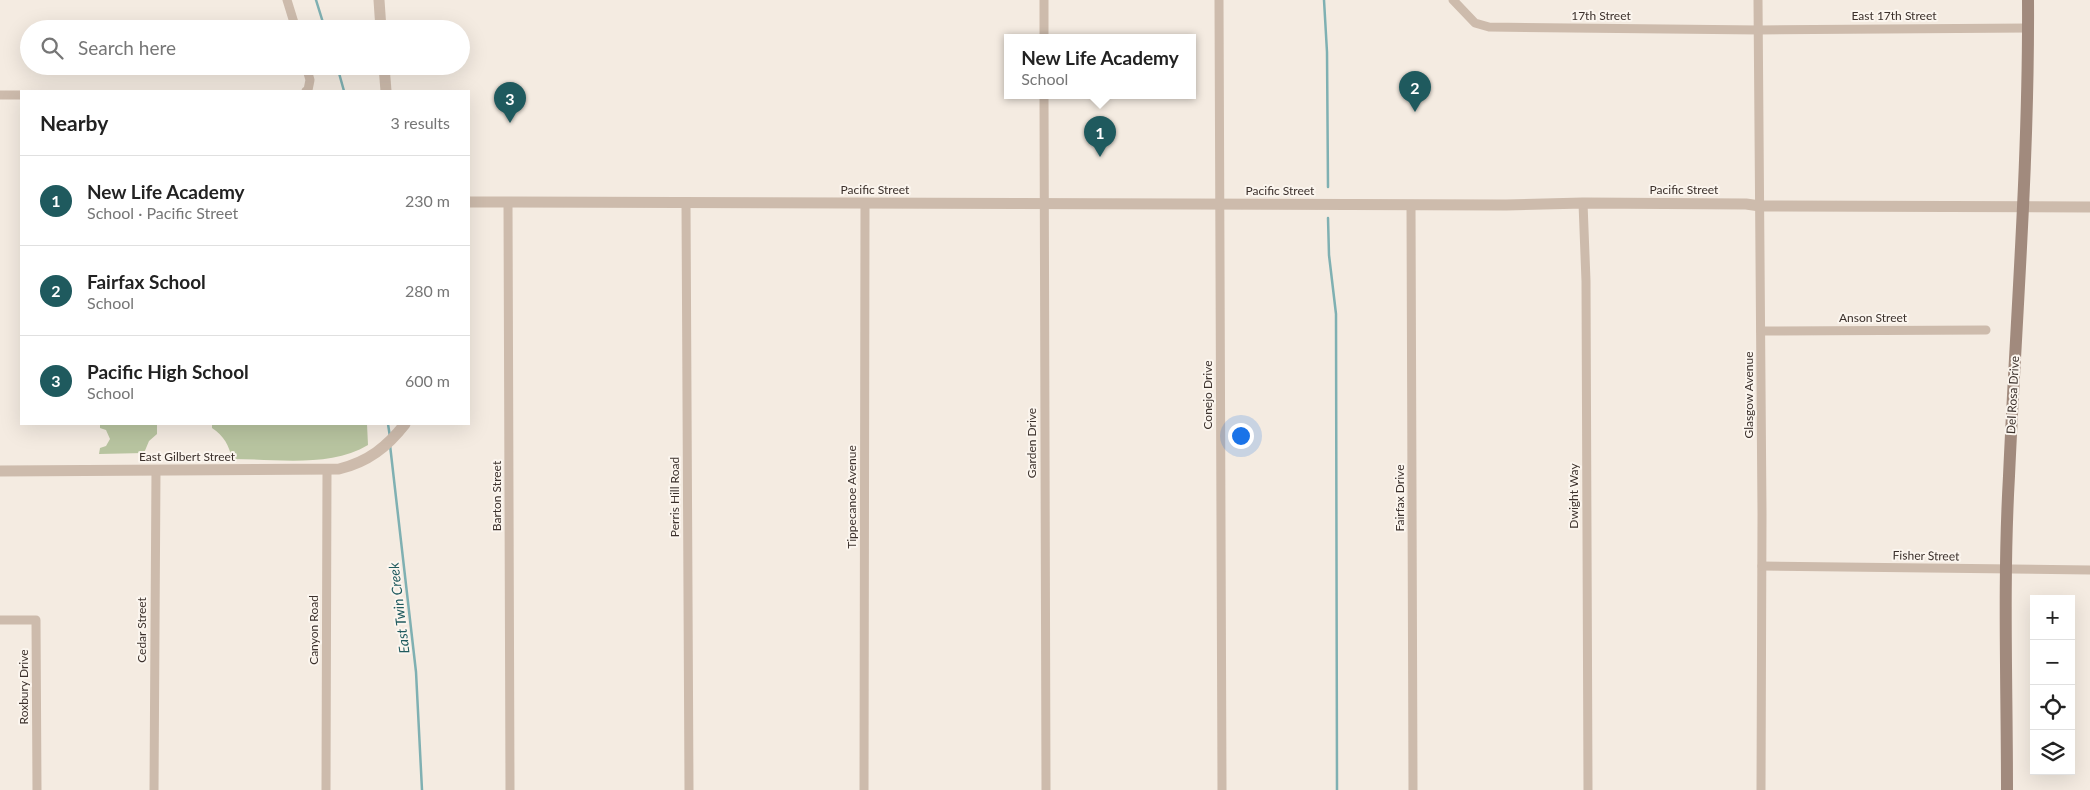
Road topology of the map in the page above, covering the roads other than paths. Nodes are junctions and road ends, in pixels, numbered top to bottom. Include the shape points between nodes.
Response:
1 (287, 0) edge
2 (379, 0) edge
3 (1044, 0) edge
4 (1219, 0) edge
5 (1452, 0) edge
6 (1758, 0) edge
7 (2028, 0) edge
8 (293, 20) edge
9 (380, 20) edge
10 (2028, 28) junction
11 (1760, 30) junction
12 (1044, 34) edge
13 (309, 75) edge
14 (385, 75) edge
15 (308, 90) edge
16 (386, 90) edge
17 (0, 95) edge
18 (20, 95) edge
19 (1044, 99) edge
20 (470, 202) edge
21 (508, 203) junction
22 (686, 203) junction
23 (1583, 203) junction
24 (865, 204) junction
25 (1044, 204) junction
26 (1220, 204) junction
27 (1411, 205) junction
28 (1760, 206) junction
29 (2023, 206) junction
30 (2090, 206) edge
31 (1986, 330) dead end
32 (1761, 331) junction
33 (404, 425) edge
34 (156, 470) junction
35 (326, 470) junction
36 (0, 471) edge
37 (1762, 566) junction
38 (2006, 569) junction
39 (2090, 570) edge
40 (0, 620) edge
41 (37, 790) edge
42 (154, 790) edge
43 (326, 790) edge
44 (510, 790) edge
45 (689, 790) edge
46 (864, 790) edge
47 (1046, 790) edge
48 (1222, 790) edge
49 (1413, 790) edge
50 (1588, 790) edge
51 (1761, 790) edge
52 (2007, 790) edge

1 - 8 street
2 - 9 street
3 - 12 street
4 - 26 street, Conejo Drive
5 - 11 street, 17th Street via 1476,23 1489,27
6 - 11 street, Glasgow Avenue
7 - 10 main road, Del Rosa Drive
10 - 11 street, East 17th Street
10 - 29 main road, Del Rosa Drive
11 - 28 street, Glasgow Avenue
13 - 15 street
14 - 16 street
17 - 18 street
19 - 25 street, Garden Drive
20 - 21 street, Pacific Street
21 - 22 street, Pacific Street
21 - 44 street, Barton Street
22 - 24 street, Pacific Street
22 - 45 street, Perris Hill Road
23 - 27 street, Pacific Street
23 - 28 street, Pacific Street
23 - 50 street, Dwight Way
24 - 25 street, Pacific Street
24 - 46 street, Tippecanoe Avenue
25 - 26 street, Pacific Street
25 - 47 street, Garden Drive
26 - 27 street, Pacific Street
26 - 48 street, Conejo Drive
27 - 49 street, Fairfax Drive
28 - 29 street, Pacific Street
28 - 32 street, Glasgow Avenue
29 - 30 street, Pacific Street
29 - 38 main road, Del Rosa Drive
31 - 32 street, Anson Street
32 - 37 street, Glasgow Avenue
33 - 35 street, East Gilbert Street via 375,455 350,466
34 - 35 street, East Gilbert Street
34 - 36 street, East Gilbert Street
34 - 42 street, Cedar Street
35 - 43 street, Canyon Road
37 - 38 street, Fisher Street
37 - 51 street, Glasgow Avenue
38 - 39 street, Fisher Street
38 - 52 main road, Del Rosa Drive
40 - 41 street, Roxbury Drive via 36,620

